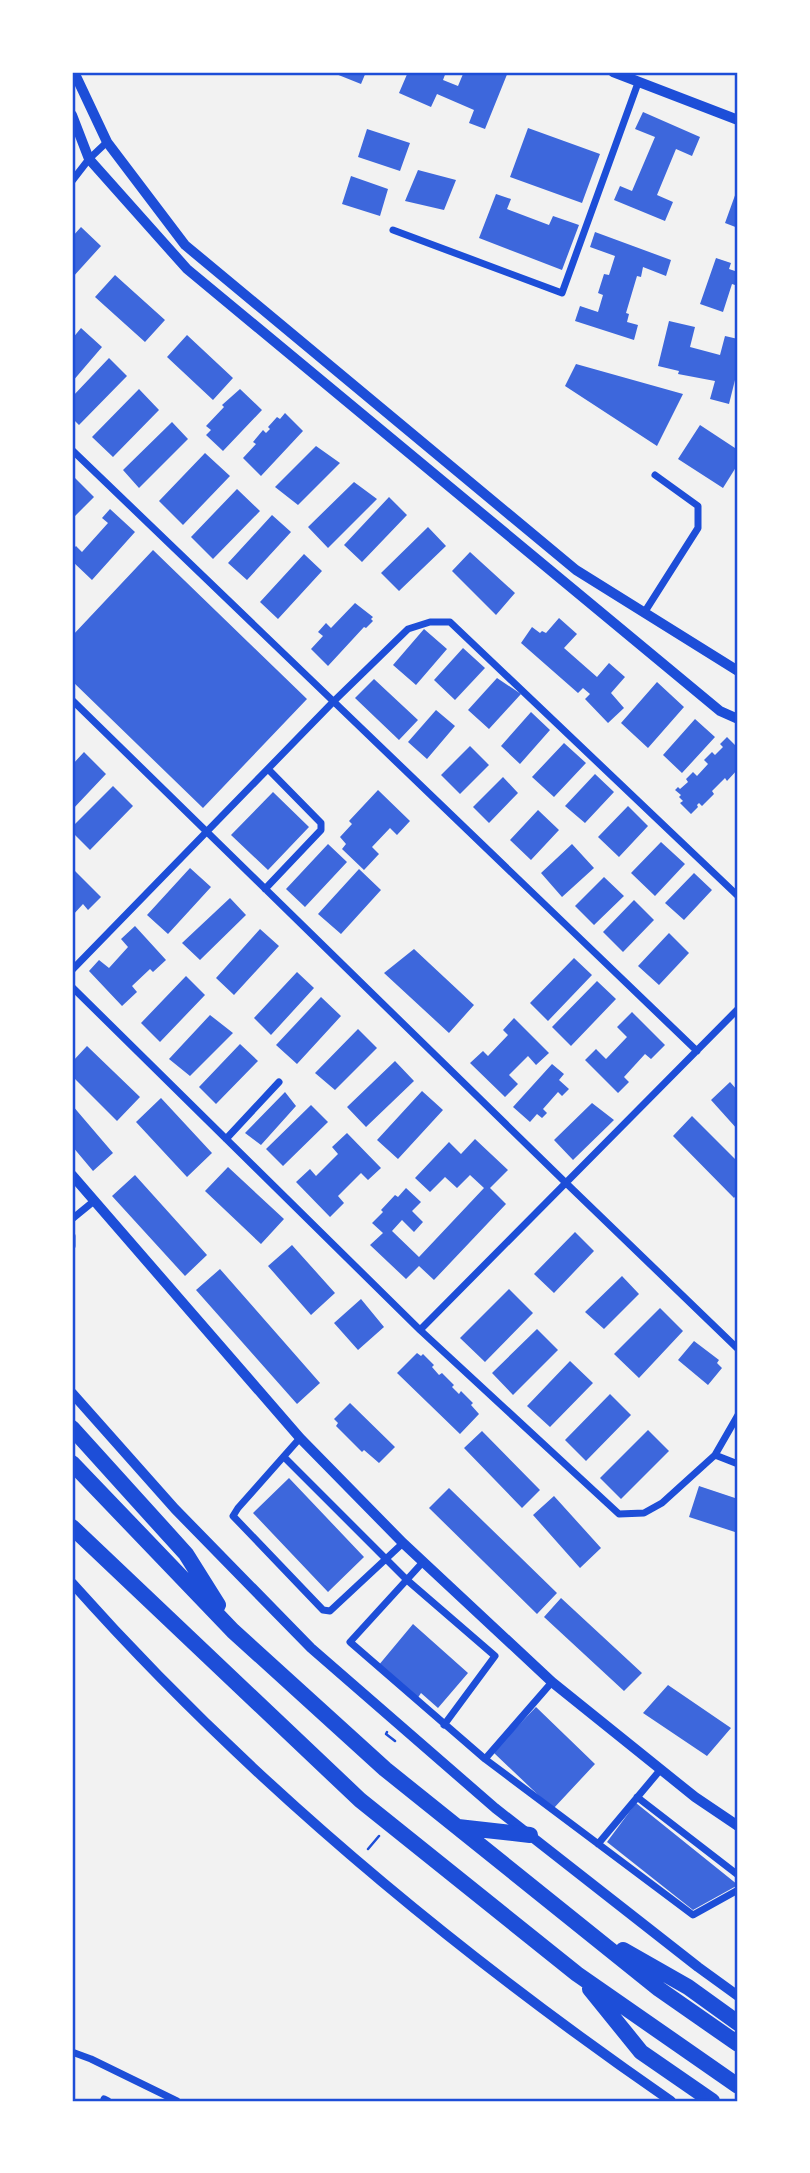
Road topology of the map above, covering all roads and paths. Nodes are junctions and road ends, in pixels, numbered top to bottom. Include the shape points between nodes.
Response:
1 (74, 72) edge
2 (613, 72) edge
3 (638, 83) junction
4 (72, 115) edge
5 (738, 120) edge
6 (107, 142) junction
7 (89, 159) junction
8 (72, 181) edge
9 (393, 230) dead end
10 (72, 450) edge
11 (655, 475) dead end
12 (644, 613) junction
13 (738, 671) edge
14 (72, 700) edge
15 (333, 702) junction
16 (738, 719) edge
17 (268, 769) junction
18 (206, 832) junction
19 (265, 889) junction
20 (738, 896) edge
21 (72, 970) edge
22 (72, 987) edge
23 (738, 1009) edge
24 (697, 1051) junction
25 (279, 1082) dead end
26 (226, 1139) junction
27 (72, 1175) edge
28 (566, 1183) junction
29 (94, 1201) junction
30 (72, 1220) edge
31 (72, 1236) edge
32 (72, 1246) edge
33 (421, 1330) junction
34 (738, 1349) edge
35 (72, 1393) edge
36 (738, 1415) edge
37 (72, 1429) edge
38 (300, 1438) junction
39 (715, 1455) junction
40 (284, 1457) junction
41 (72, 1463) edge
42 (738, 1464) edge
43 (72, 1527) edge
44 (403, 1543) junction
45 (387, 1558) junction
46 (423, 1562) junction
47 (407, 1580) junction
48 (72, 1584) edge
49 (233, 1631) junction
50 (552, 1682) junction
51 (444, 1725) junction
52 (485, 1759) junction
53 (661, 1769) junction
54 (637, 1797) junction
55 (738, 1826) edge
56 (458, 1827) junction
57 (530, 1835) junction
58 (598, 1843) junction
59 (738, 1875) edge
60 (738, 1890) edge
61 (573, 1920) junction
62 (577, 1974) junction
63 (738, 1996) edge
64 (738, 2023) edge
65 (738, 2044) edge
66 (72, 2052) edge
67 (738, 2086) edge
68 (177, 2101) edge
69 (671, 2101) edge
70 (712, 2101) edge

1 - 6 street
2 - 3 street
3 - 5 street
3 - 9 street via 562,293
4 - 7 street
6 - 7 street
6 - 12 street via 185,245 576,570
7 - 8 street
7 - 16 street via 187,269 720,711
10 - 15 street
11 - 12 street via 698,506 698,528
12 - 13 street
14 - 18 street
15 - 17 street
15 - 20 street via 408,629 450,622
15 - 24 street
17 - 18 street
17 - 19 street via 322,827
18 - 19 street
18 - 21 street
19 - 28 street
22 - 26 street
23 - 24 street
24 - 28 street
25 - 26 street
26 - 33 street
27 - 29 street
28 - 33 street
28 - 34 street
29 - 30 street
29 - 38 street
31 - 32 street
33 - 39 street via 620,1514 644,1513 662,1503
35 - 57 street via 175,1509 311,1648
36 - 39 street
37 - 49 highway via 186,1554
38 - 40 street
38 - 44 street
39 - 42 street
40 - 45 street
40 - 45 street via 233,1516 323,1611 330,1611
41 - 49 highway
43 - 62 highway via 360,1800
44 - 45 street
44 - 46 street
45 - 47 street
46 - 47 street
46 - 50 street
47 - 51 street via 495,1656
47 - 51 street via 350,1642
48 - 69 street via 213,1730 357,1862 507,1982
49 - 56 highway via 385,1769
50 - 52 street
50 - 53 street
51 - 52 street
52 - 58 street
53 - 54 street
53 - 55 street
54 - 58 street
54 - 59 street
56 - 57 highway
56 - 61 highway
57 - 63 street
58 - 60 street via 693,1915
61 - 64 highway via 688,1987
61 - 65 highway
62 - 67 highway
62 - 70 highway via 641,2052
66 - 68 street

